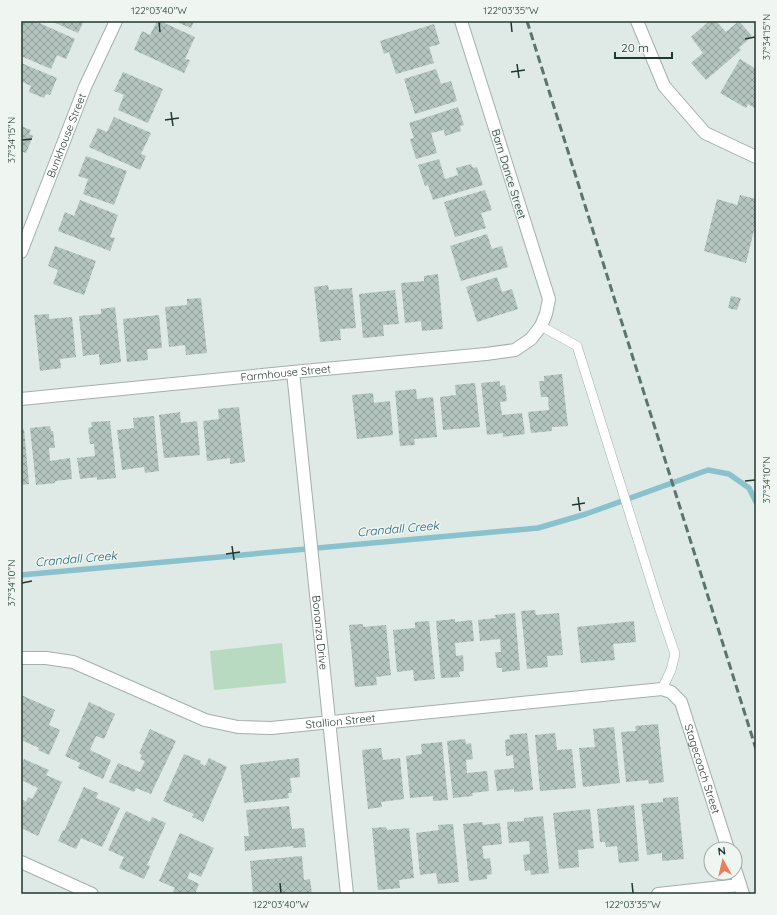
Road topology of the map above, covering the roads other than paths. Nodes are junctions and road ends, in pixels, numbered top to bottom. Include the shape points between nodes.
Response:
1 (116, 21) edge
2 (462, 21) edge
3 (637, 21) edge
4 (756, 157) edge
5 (21, 252) edge
6 (541, 326) junction
7 (293, 372) junction
8 (21, 399) edge
9 (21, 658) edge
10 (667, 690) junction
11 (329, 722) junction
12 (725, 841) edge
13 (21, 862) edge
14 (742, 889) edge
15 (92, 894) edge
16 (347, 894) edge
17 (658, 894) edge

1 - 5 street, Bunkhouse Street via 86,87
2 - 6 street, Barn Dance Street via 549,299
3 - 4 street via 664,86 690,116 705,133
6 - 7 street, Farmhouse Street via 531,339 515,350
6 - 10 lane via 578,346 675,654
7 - 8 street, Farmhouse Street
7 - 11 street, Bonanza Drive
9 - 11 street, Stallion Street via 73,662 205,720 238,727 271,728
10 - 11 street, Stallion Street
10 - 12 street, Stagecoach Street via 681,702
11 - 16 street, Bonanza Drive
13 - 15 street
14 - 17 street

